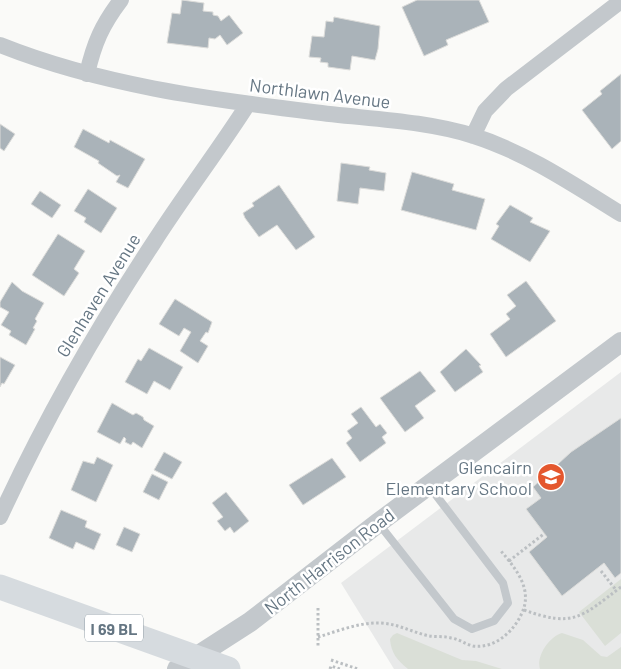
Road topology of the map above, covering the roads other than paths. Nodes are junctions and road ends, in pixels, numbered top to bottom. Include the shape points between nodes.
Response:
1 (121, 0) edge
2 (621, 1) edge
3 (0, 45) edge
4 (87, 74) junction
5 (248, 104) junction
6 (473, 136) junction
7 (621, 214) edge
8 (621, 342) edge
9 (428, 485) junction
10 (0, 517) edge
11 (378, 523) junction
12 (0, 587) edge
13 (186, 663) edge
14 (228, 669) edge

1 - 4 street via 93,46
2 - 6 street via 506,89 485,111
3 - 4 street, Northlawn Avenue
4 - 5 street, Northlawn Avenue
5 - 6 street, Northlawn Avenue via 430,126
5 - 10 street, Glenhaven Avenue via 154,241 95,335 56,403
6 - 7 street, Northlawn Avenue via 533,160
8 - 9 street, North Harrison Road
9 - 11 street, North Harrison Road
9 - 11 lane via 503,583 508,603 494,621 472,629 454,619
11 - 13 street, North Harrison Road via 250,622
12 - 13 main road, I 69 BL
13 - 14 main road, I 69 BL

